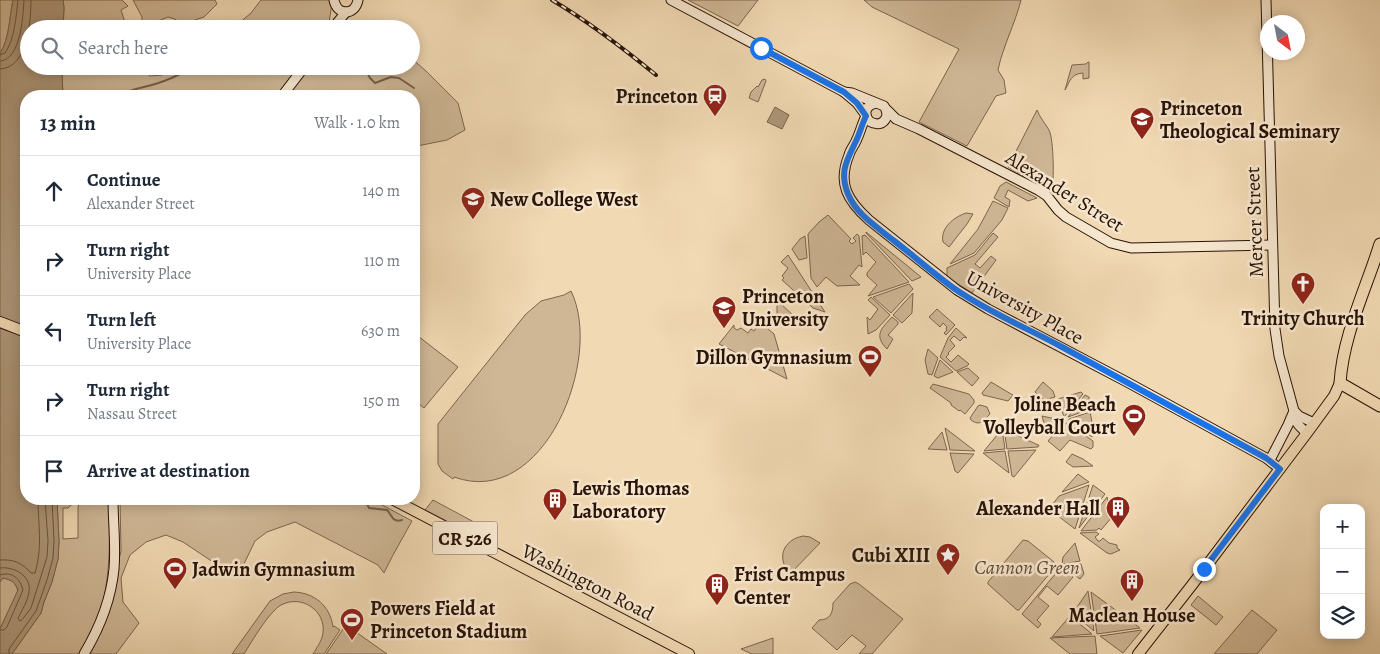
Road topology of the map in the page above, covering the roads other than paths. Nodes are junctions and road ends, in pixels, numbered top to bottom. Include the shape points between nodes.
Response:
1 (358, 0) edge
2 (672, 0) edge
3 (1266, 0) edge
4 (335, 4) edge
5 (346, 12) junction
6 (333, 20) edge
7 (339, 20) edge
8 (298, 75) edge
9 (287, 90) edge
10 (844, 92) junction
11 (876, 103) junction
12 (886, 110) junction
13 (866, 115) junction
14 (876, 124) junction
15 (908, 125) junction
16 (857, 140) junction
17 (1380, 244) edge
18 (1272, 245) junction
19 (0, 322) edge
20 (20, 330) edge
21 (1340, 383) junction
22 (1380, 406) edge
23 (1294, 411) junction
24 (1314, 423) junction
25 (1307, 433) junction
26 (1270, 460) junction
27 (1280, 469) junction
28 (113, 505) edge
29 (403, 505) edge
30 (84, 654) edge
31 (689, 654) edge
32 (1138, 654) edge

1 - 5 main road via 356,7
2 - 10 main road
3 - 18 main road, Mercer Street
4 - 5 main road
4 - 6 main road
5 - 7 main road
8 - 9 main road
10 - 11 main road
10 - 13 main road
11 - 12 main road
11 - 13 main road via 870,105
12 - 14 main road via 885,120
12 - 15 main road, Alexander Street
13 - 14 main road via 868,121
13 - 16 main road, University Place
14 - 15 main road, Alexander Street
14 - 16 main road, University Place
15 - 18 main road, Alexander Street via 1038,190 1066,217 1112,243 1131,248
16 - 26 main road, University Place via 844,171 850,200 869,220 939,277 988,309
17 - 21 highway via 1349,336
18 - 23 main road, Mercer Street via 1277,344
19 - 20 main road
21 - 22 highway
21 - 24 main road
23 - 24 main road
23 - 25 main road, Mercer Street via 1296,422
23 - 26 main road
24 - 25 main road
25 - 27 main road
26 - 27 main road, University Place
27 - 32 main road
28 - 30 main road via 112,579 104,612
29 - 31 main road, Washington Road / CR 526

